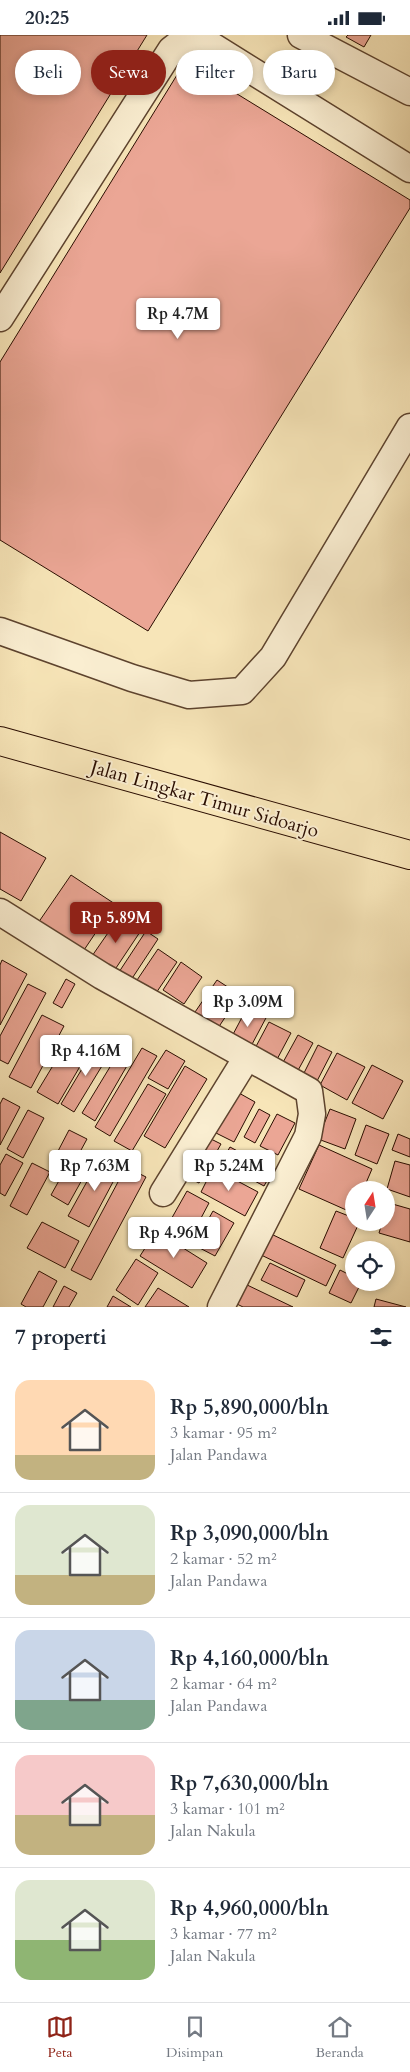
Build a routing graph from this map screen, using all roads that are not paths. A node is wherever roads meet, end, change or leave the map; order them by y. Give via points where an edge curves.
1 (301, 35) edge
2 (410, 92) edge
3 (410, 169) edge
4 (0, 318) edge
5 (410, 427) edge
6 (0, 631) edge
7 (0, 741) edge
8 (410, 855) edge
9 (2, 918) edge
10 (247, 1057) junction
11 (163, 1193) dead end
12 (221, 1307) edge

1 - 2 street
3 - 4 street via 201,39 185,39 170,50
5 - 6 street via 273,657 242,691 189,695
7 - 8 main road, Jalan Lingkar Timur Sidoarjo
9 - 10 street
10 - 11 street
10 - 12 street via 309,1091 312,1114 308,1136

